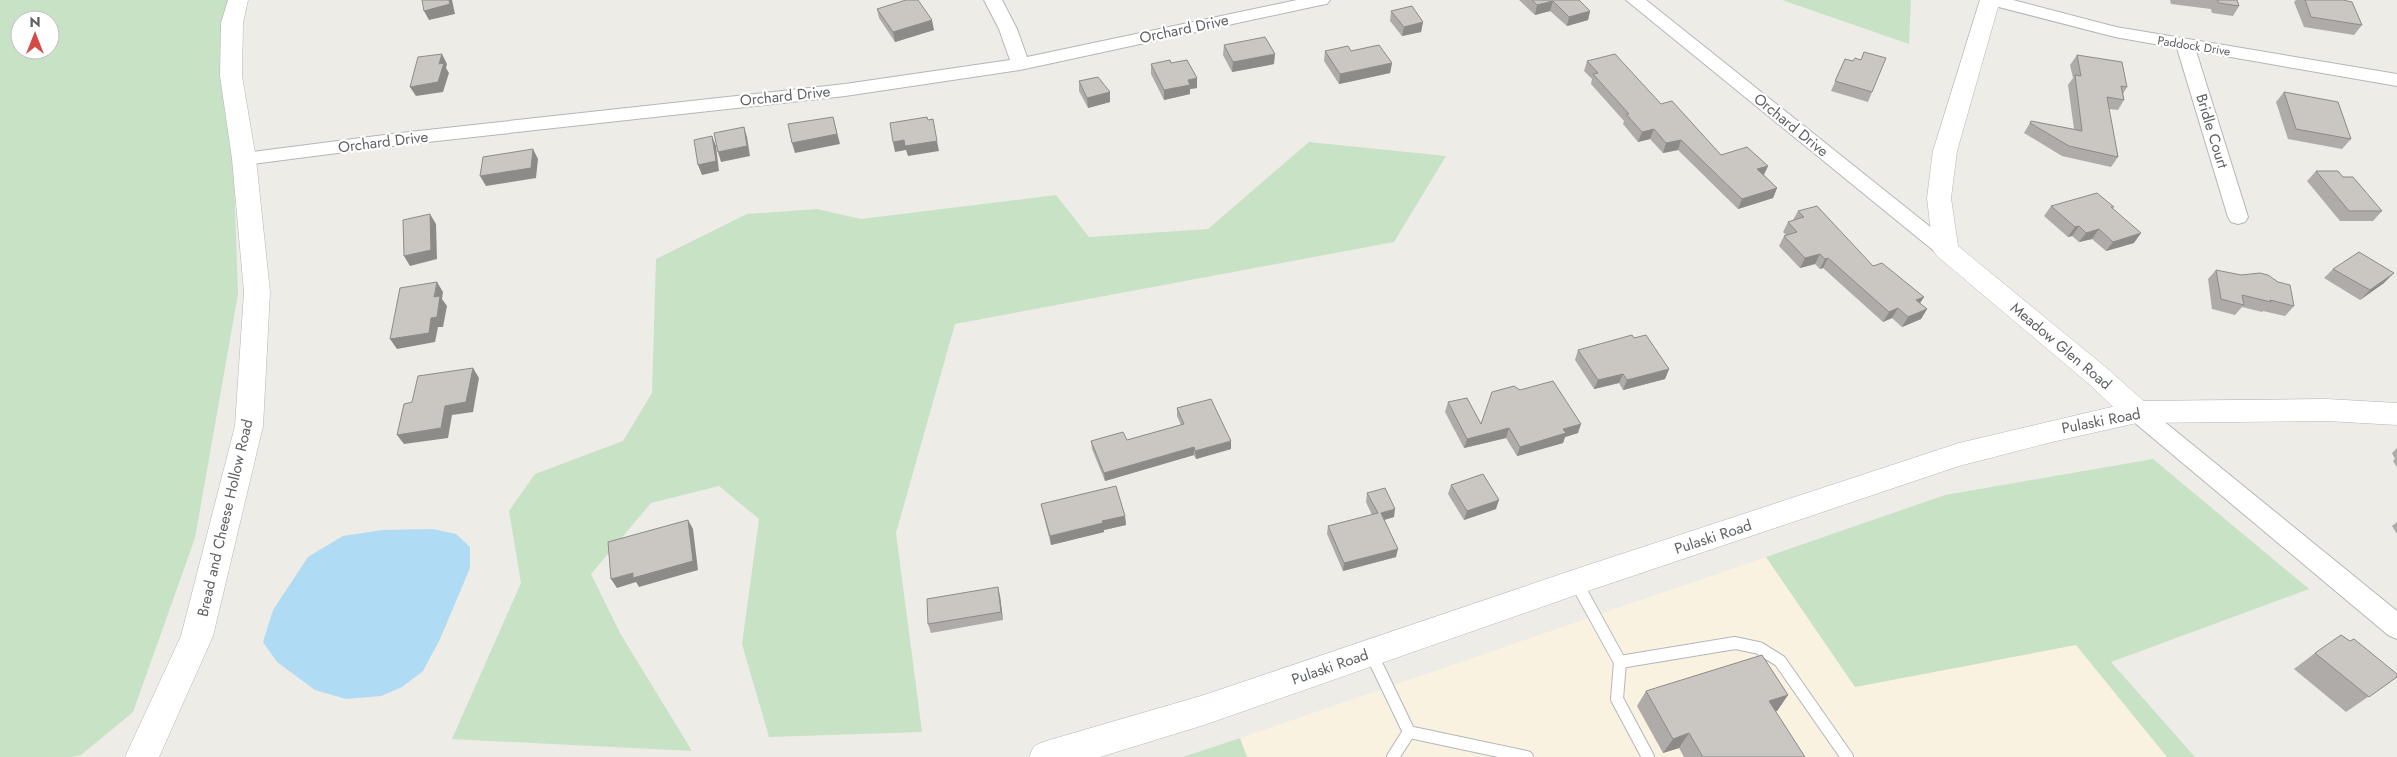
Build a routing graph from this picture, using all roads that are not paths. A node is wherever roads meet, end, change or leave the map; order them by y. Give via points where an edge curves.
1 (238, 0) edge
2 (993, 0) edge
3 (1321, 0) edge
4 (1635, 0) edge
5 (1992, 0) edge
6 (2185, 45) junction
7 (1020, 64) junction
8 (2397, 80) edge
9 (244, 159) junction
10 (2238, 217) dead end
11 (1946, 250) junction
12 (2137, 412) junction
13 (2397, 414) edge
14 (1576, 582) junction
15 (2397, 627) edge
16 (1372, 653) junction
17 (1620, 662) junction
18 (1409, 732) junction
19 (142, 757) edge
20 (1046, 757) edge
21 (1393, 757) edge
22 (1527, 757) edge
23 (1648, 757) edge
24 (1847, 757) edge

1 - 9 main road, Bread and Cheese Hollow Road via 232,22 231,76
2 - 7 street via 1008,29
3 - 7 street, Orchard Drive
4 - 11 street, Orchard Drive
5 - 6 street, Paddock Drive via 2115,32
5 - 11 main road via 1945,152 1938,198
6 - 8 street, Paddock Drive
6 - 10 street, Bridle Court
7 - 9 street, Orchard Drive via 845,90
9 - 19 main road, Bread and Cheese Hollow Road via 257,292 249,426 197,636
11 - 12 main road, Meadow Glen Road
12 - 13 main road, Pulaski Road via 2327,410
12 - 14 main road, Pulaski Road via 1959,455
12 - 15 street, Meadow Glen Road
14 - 16 main road, Pulaski Road
14 - 17 lane
16 - 18 lane
16 - 20 main road, Pulaski Road via 1204,710
17 - 23 lane via 1618,699
17 - 24 lane via 1735,643 1767,650 1796,681
18 - 21 lane
18 - 22 lane

